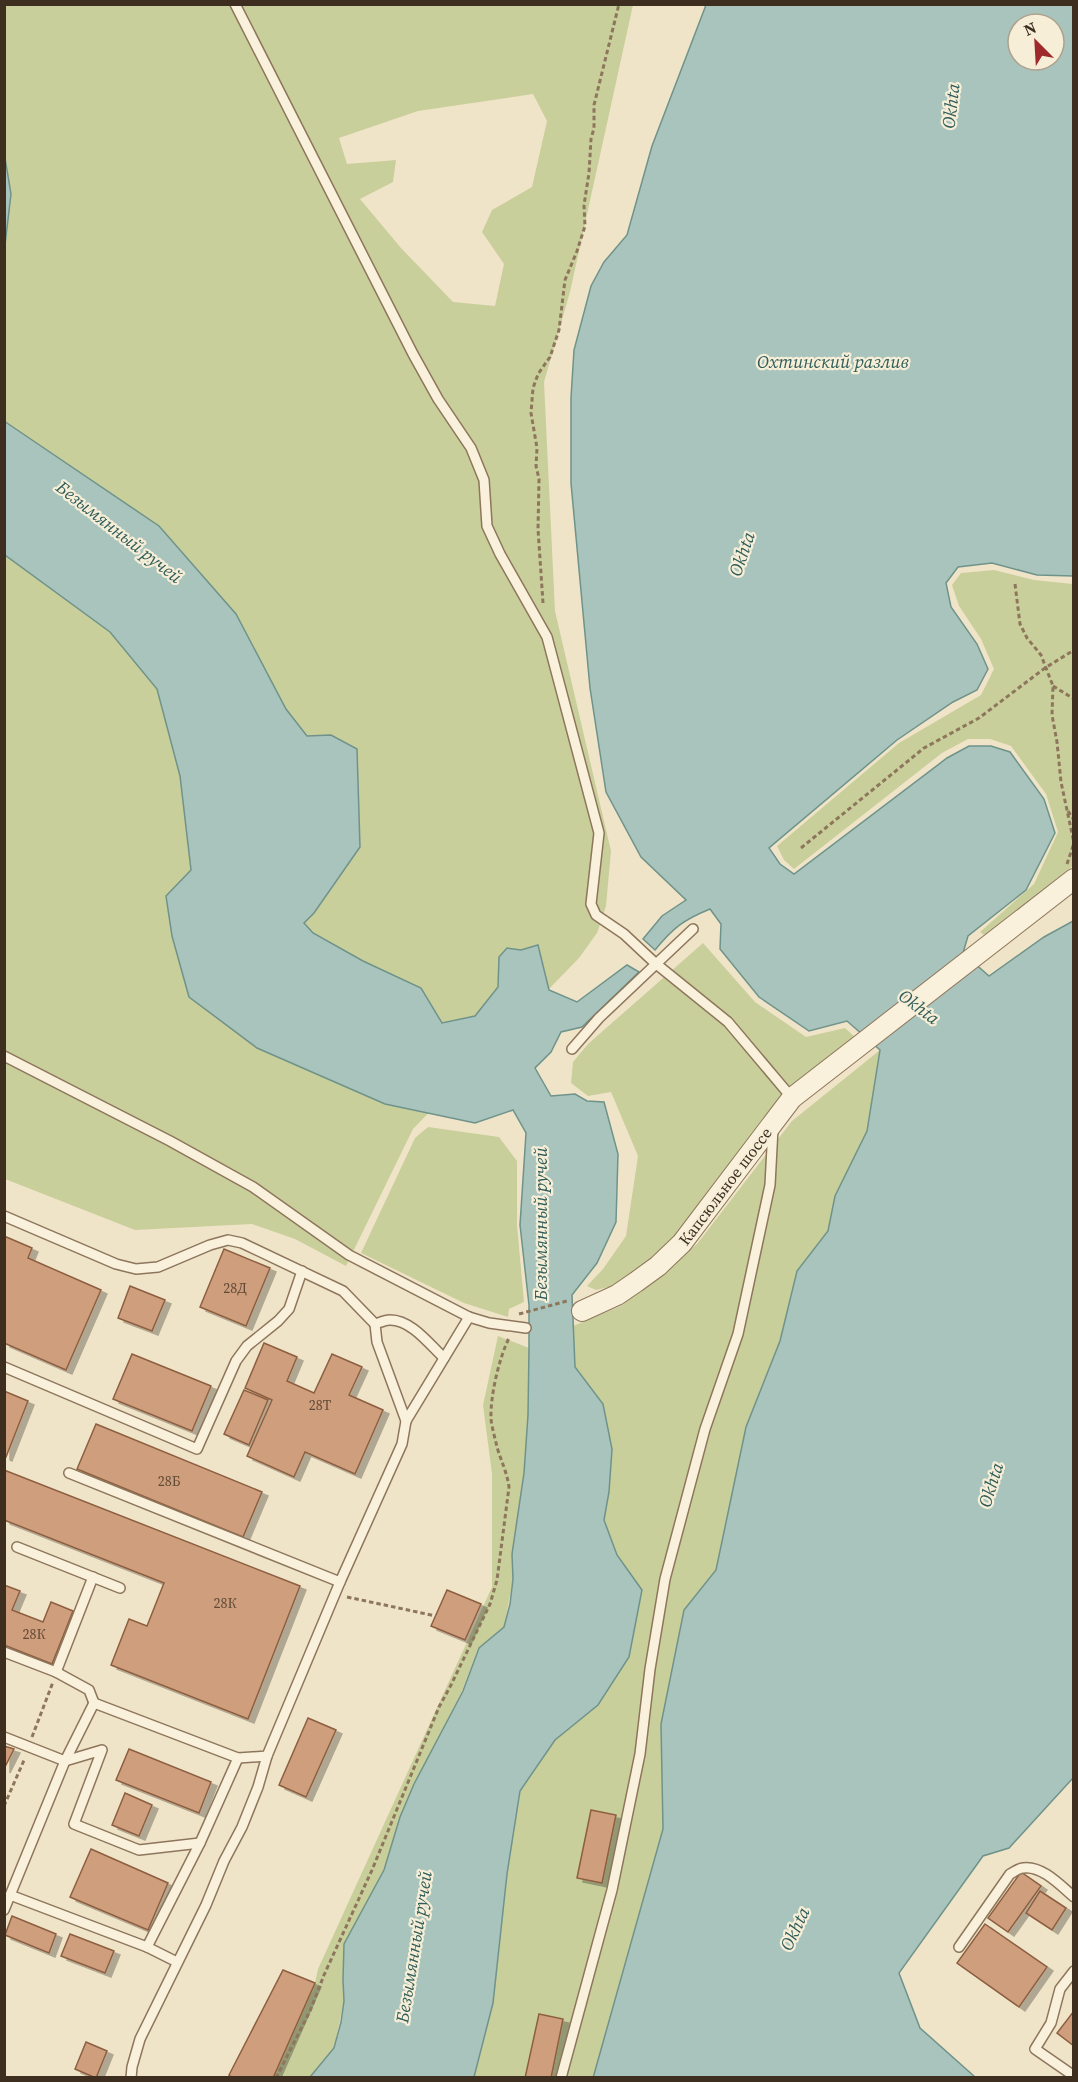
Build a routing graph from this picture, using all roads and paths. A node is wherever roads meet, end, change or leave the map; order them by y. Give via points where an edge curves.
1 (236, 4) edge
2 (619, 4) edge
3 (1015, 584) dead end
4 (547, 637) junction
5 (1074, 650) edge
6 (1045, 668) junction
7 (1053, 686) junction
8 (1074, 699) edge
9 (1067, 809) junction
10 (1074, 820) edge
11 (1074, 843) edge
12 (801, 848) dead end
13 (1074, 879) edge
14 (693, 929) dead end
15 (655, 963) junction
16 (572, 1049) dead end
17 (4, 1056) edge
18 (792, 1098) junction
19 (774, 1122) junction
20 (4, 1216) edge
21 (302, 1271) junction
22 (577, 1305) joint
23 (525, 1312) dead end
24 (469, 1317) junction
25 (375, 1324) junction
26 (515, 1327) junction
27 (525, 1328) dead end
28 (444, 1358) junction
29 (4, 1367) edge
30 (405, 1421) junction
31 (69, 1473) dead end
32 (17, 1546) dead end
33 (93, 1577) junction
34 (340, 1582) junction
35 (120, 1588) dead end
36 (336, 1594) junction
37 (436, 1616) dead end
38 (4, 1652) edge
39 (56, 1671) junction
40 (94, 1703) junction
41 (4, 1737) edge
42 (267, 1756) junction
43 (238, 1758) junction
44 (65, 1761) junction
45 (200, 1843) junction
46 (1074, 1897) edge
47 (6, 1903) edge
48 (147, 1947) junction
49 (959, 1947) dead end
50 (177, 1962) junction
51 (1074, 1971) edge
52 (1074, 2076) edge
53 (131, 2078) edge
54 (276, 2078) edge
55 (561, 2078) edge

1 - 4 lane via 413,354 471,448 484,480 486,526
2 - 4 path via 594,105 585,226 565,280 559,330 533,388 541,592
3 - 6 path via 1020,624
4 - 15 lane via 599,833 591,904 596,915
5 - 6 path
6 - 7 path
6 - 12 path via 979,717 924,748
7 - 8 path
7 - 9 path via 1052,715
9 - 10 path
9 - 11 path
13 - 18 street, Капсюльное шоссе
14 - 15 lane
15 - 16 lane
15 - 18 lane via 728,1022
17 - 24 lane via 253,1187 349,1255
18 - 19 street, Капсюльное шоссе
19 - 22 street, Капсюльное шоссе via 674,1251 658,1266 617,1295
19 - 55 lane via 770,1185 740,1322 705,1429 665,1579 640,1754 614,1879
20 - 21 lane via 136,1269 158,1267 228,1240
21 - 25 lane via 343,1291
21 - 29 lane via 289,1309 236,1360 197,1449
22 - 23 path
24 - 26 lane
24 - 28 lane
25 - 28 lane via 401,1322
25 - 30 lane via 377,1342
26 - 27 lane
26 - 54 path via 504,1349 492,1405 493,1430 509,1487 498,1580 439,1707 310,2011
28 - 30 lane
30 - 34 lane via 402,1444
31 - 34 lane
32 - 33 lane
33 - 35 lane
33 - 39 lane
34 - 36 lane
36 - 37 path
36 - 42 lane
38 - 39 lane
39 - 40 lane via 89,1690
40 - 43 lane
40 - 44 lane
41 - 44 lane
42 - 43 lane
42 - 50 lane via 242,1827
43 - 45 lane
44 - 45 lane via 102,1750 74,1824 139,1850
44 - 47 lane
45 - 48 lane
46 - 49 lane via 1036,1869 1023,1868 1010,1874
47 - 48 lane
48 - 50 lane
50 - 53 lane via 140,2039
51 - 52 lane via 1060,1989 1051,2023 1035,2049

